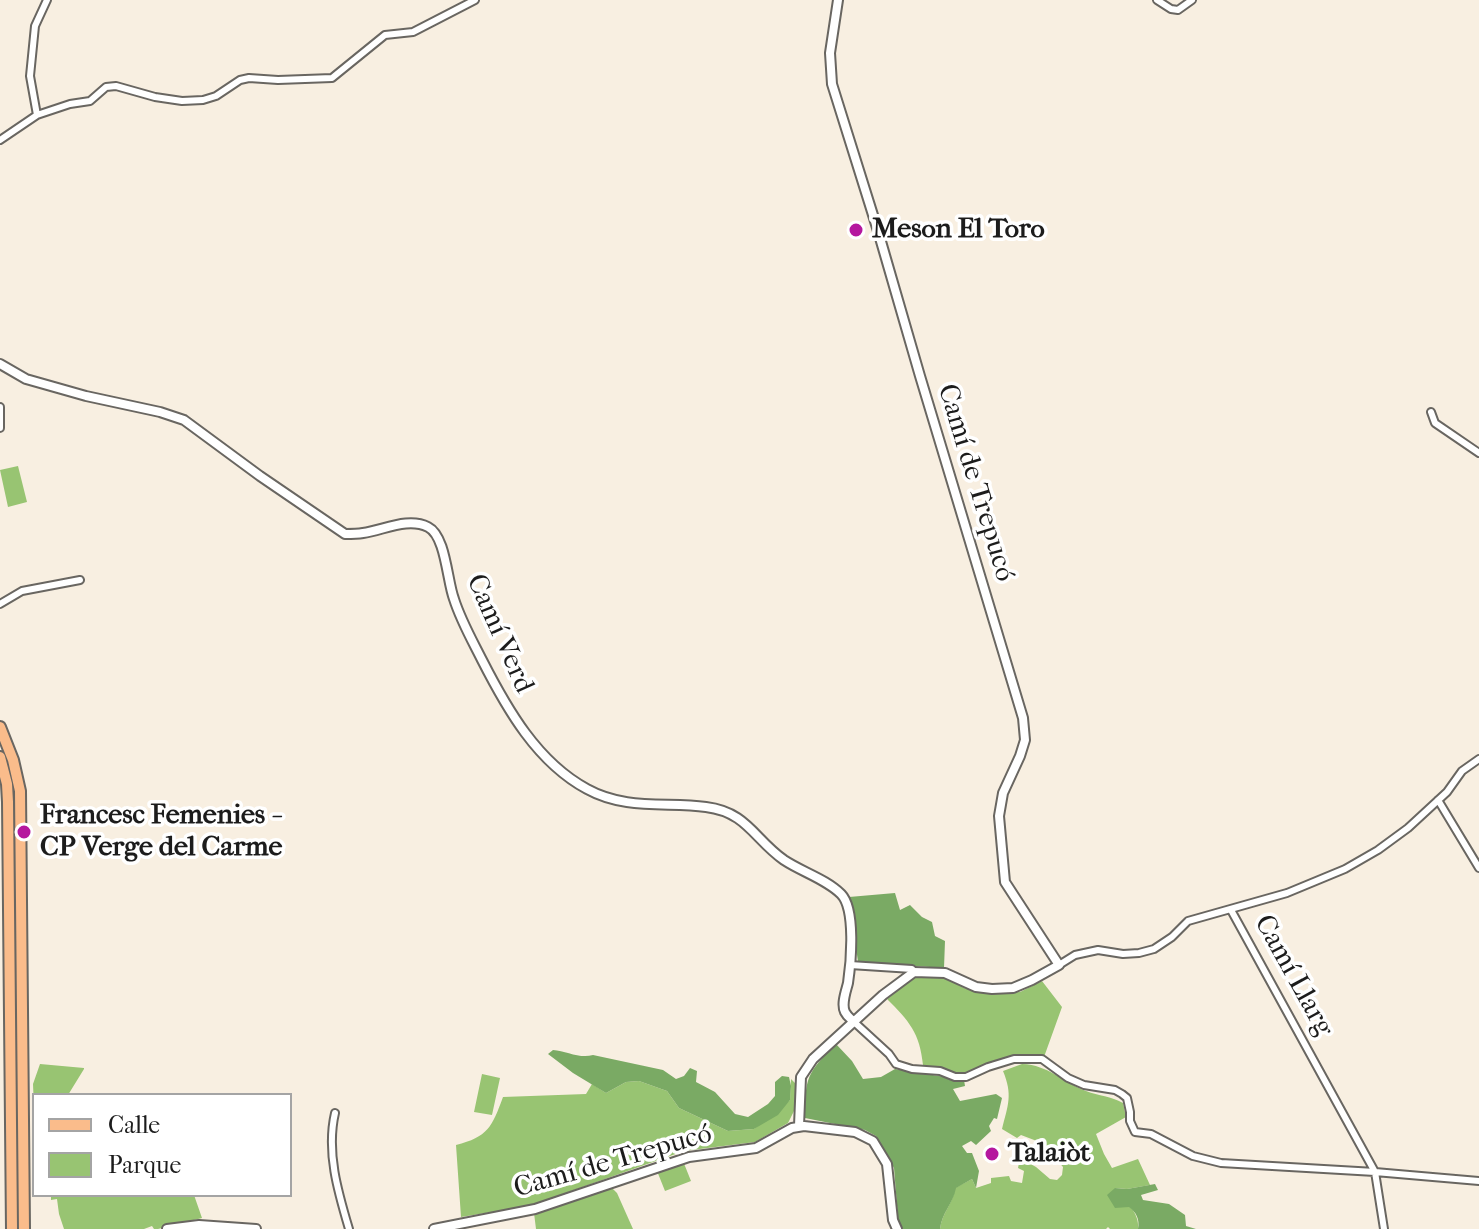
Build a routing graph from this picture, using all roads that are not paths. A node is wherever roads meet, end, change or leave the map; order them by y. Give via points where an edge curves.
1 (47, 0) edge
2 (475, 0) edge
3 (838, 0) edge
4 (1157, 0) edge
5 (1192, 0) edge
6 (37, 115) junction
7 (0, 140) edge
8 (0, 364) edge
9 (0, 407) edge
10 (1431, 412) dead end
11 (0, 428) edge
12 (1479, 453) edge
13 (80, 580) dead end
14 (0, 604) edge
15 (0, 727) edge
16 (0, 757) edge
17 (1479, 759) edge
18 (1438, 800) junction
19 (4, 822) edge
20 (1479, 868) edge
21 (4, 899) edge
22 (1231, 910) junction
23 (850, 965) junction
24 (1059, 965) junction
25 (914, 972) junction
26 (5, 978) edge
27 (853, 1021) junction
28 (5, 1055) edge
29 (335, 1113) dead end
30 (799, 1126) junction
31 (6, 1134) edge
32 (1375, 1172) junction
33 (1479, 1181) edge
34 (6, 1212) edge
35 (12, 1229) edge
36 (24, 1229) edge
37 (167, 1229) edge
38 (256, 1229) edge
39 (349, 1229) edge
40 (434, 1229) edge
41 (897, 1229) edge
42 (1384, 1229) edge

1 - 6 street via 35,26 30,76
2 - 6 street via 413,32 385,35 332,78 249,78 216,96 193,101 106,87 90,101
3 - 24 street, Camí de Trepucó via 830,53 832,84 1023,718 1025,740 999,816 1005,882
4 - 5 street via 1178,10
6 - 7 street
8 - 23 street, Camí Verd via 26,379 184,420 345,534 398,524 426,526 436,533 458,612 528,738 557,768 613,800 706,807 747,824 782,859 844,896
9 - 11 street
10 - 12 street via 1435,423
13 - 14 street via 22,591
15 - 36 main road via 20,791
16 - 19 main road via 7,784
17 - 18 street
18 - 20 street
18 - 22 street via 1388,843 1345,869
19 - 21 main road
21 - 26 main road
22 - 24 street, Camí Llarg via 1188,921 1154,949 1123,954 1098,950
22 - 32 street, Camí Llarg
23 - 25 street
23 - 27 street, Camí Verd via 843,1003
24 - 25 street, Camí Llarg via 1002,989 976,987 945,973
25 - 27 street
26 - 28 main road
27 - 30 street via 801,1077
27 - 32 street via 896,1064 912,1069 966,1077 1014,1059 1042,1059 1068,1078 1122,1094 1135,1132 1151,1134 1193,1156 1221,1163
28 - 31 main road
29 - 39 street via 332,1156
30 - 40 street, Camí de Trepucó via 756,1148 689,1157 535,1209
30 - 41 street via 855,1132 873,1141 887,1164
31 - 34 main road
32 - 33 street
32 - 42 street, Camí Llarg
34 - 35 main road
37 - 38 street

